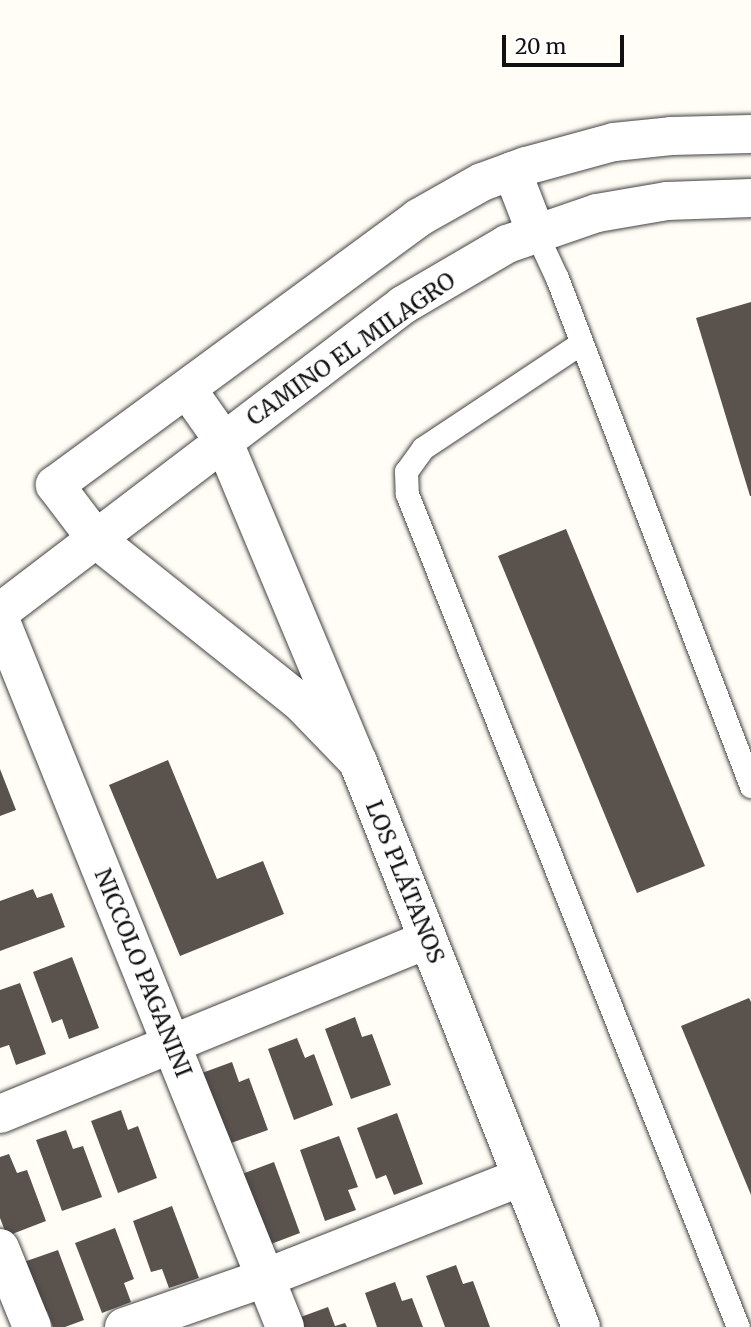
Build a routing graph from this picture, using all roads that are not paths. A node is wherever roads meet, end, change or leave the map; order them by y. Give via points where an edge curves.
1 (751, 134) edge
2 (512, 171) junction
3 (751, 198) edge
4 (536, 233) junction
5 (581, 343) junction
6 (187, 388) junction
7 (223, 440) junction
8 (96, 539) junction
9 (0, 612) edge
10 (0, 619) edge
11 (358, 762) junction
12 (751, 786) edge
13 (428, 939) junction
14 (172, 1045) junction
15 (0, 1114) edge
16 (522, 1177) junction
17 (0, 1248) edge
18 (265, 1278) junction
19 (32, 1327) edge
20 (124, 1327) edge
21 (285, 1327) edge
22 (581, 1327) edge
23 (738, 1327) edge

1 - 2 street via 614,142
2 - 4 street
2 - 6 street via 482,182 418,218
3 - 4 street, CAMINO EL MILAGRO via 667,201 597,214
4 - 5 lane
4 - 7 street, CAMINO EL MILAGRO via 507,244 403,305
5 - 12 lane
5 - 23 lane via 423,448 406,471 407,494
6 - 7 street, LOS PLÁTANOS
6 - 8 street via 55,485
7 - 8 street, CAMINO EL MILAGRO
7 - 11 street, LOS PLÁTANOS
8 - 9 street, CAMINO EL MILAGRO
8 - 11 street via 300,702
10 - 14 street, NICCOLO PAGANINI
11 - 13 street, LOS PLÁTANOS
13 - 14 street
13 - 16 street, LOS PLÁTANOS
14 - 15 street
14 - 18 street, NICCOLO PAGANINI
16 - 18 street
16 - 22 street, LOS PLÁTANOS
17 - 19 street
18 - 20 street
18 - 21 street, NICCOLO PAGANINI

